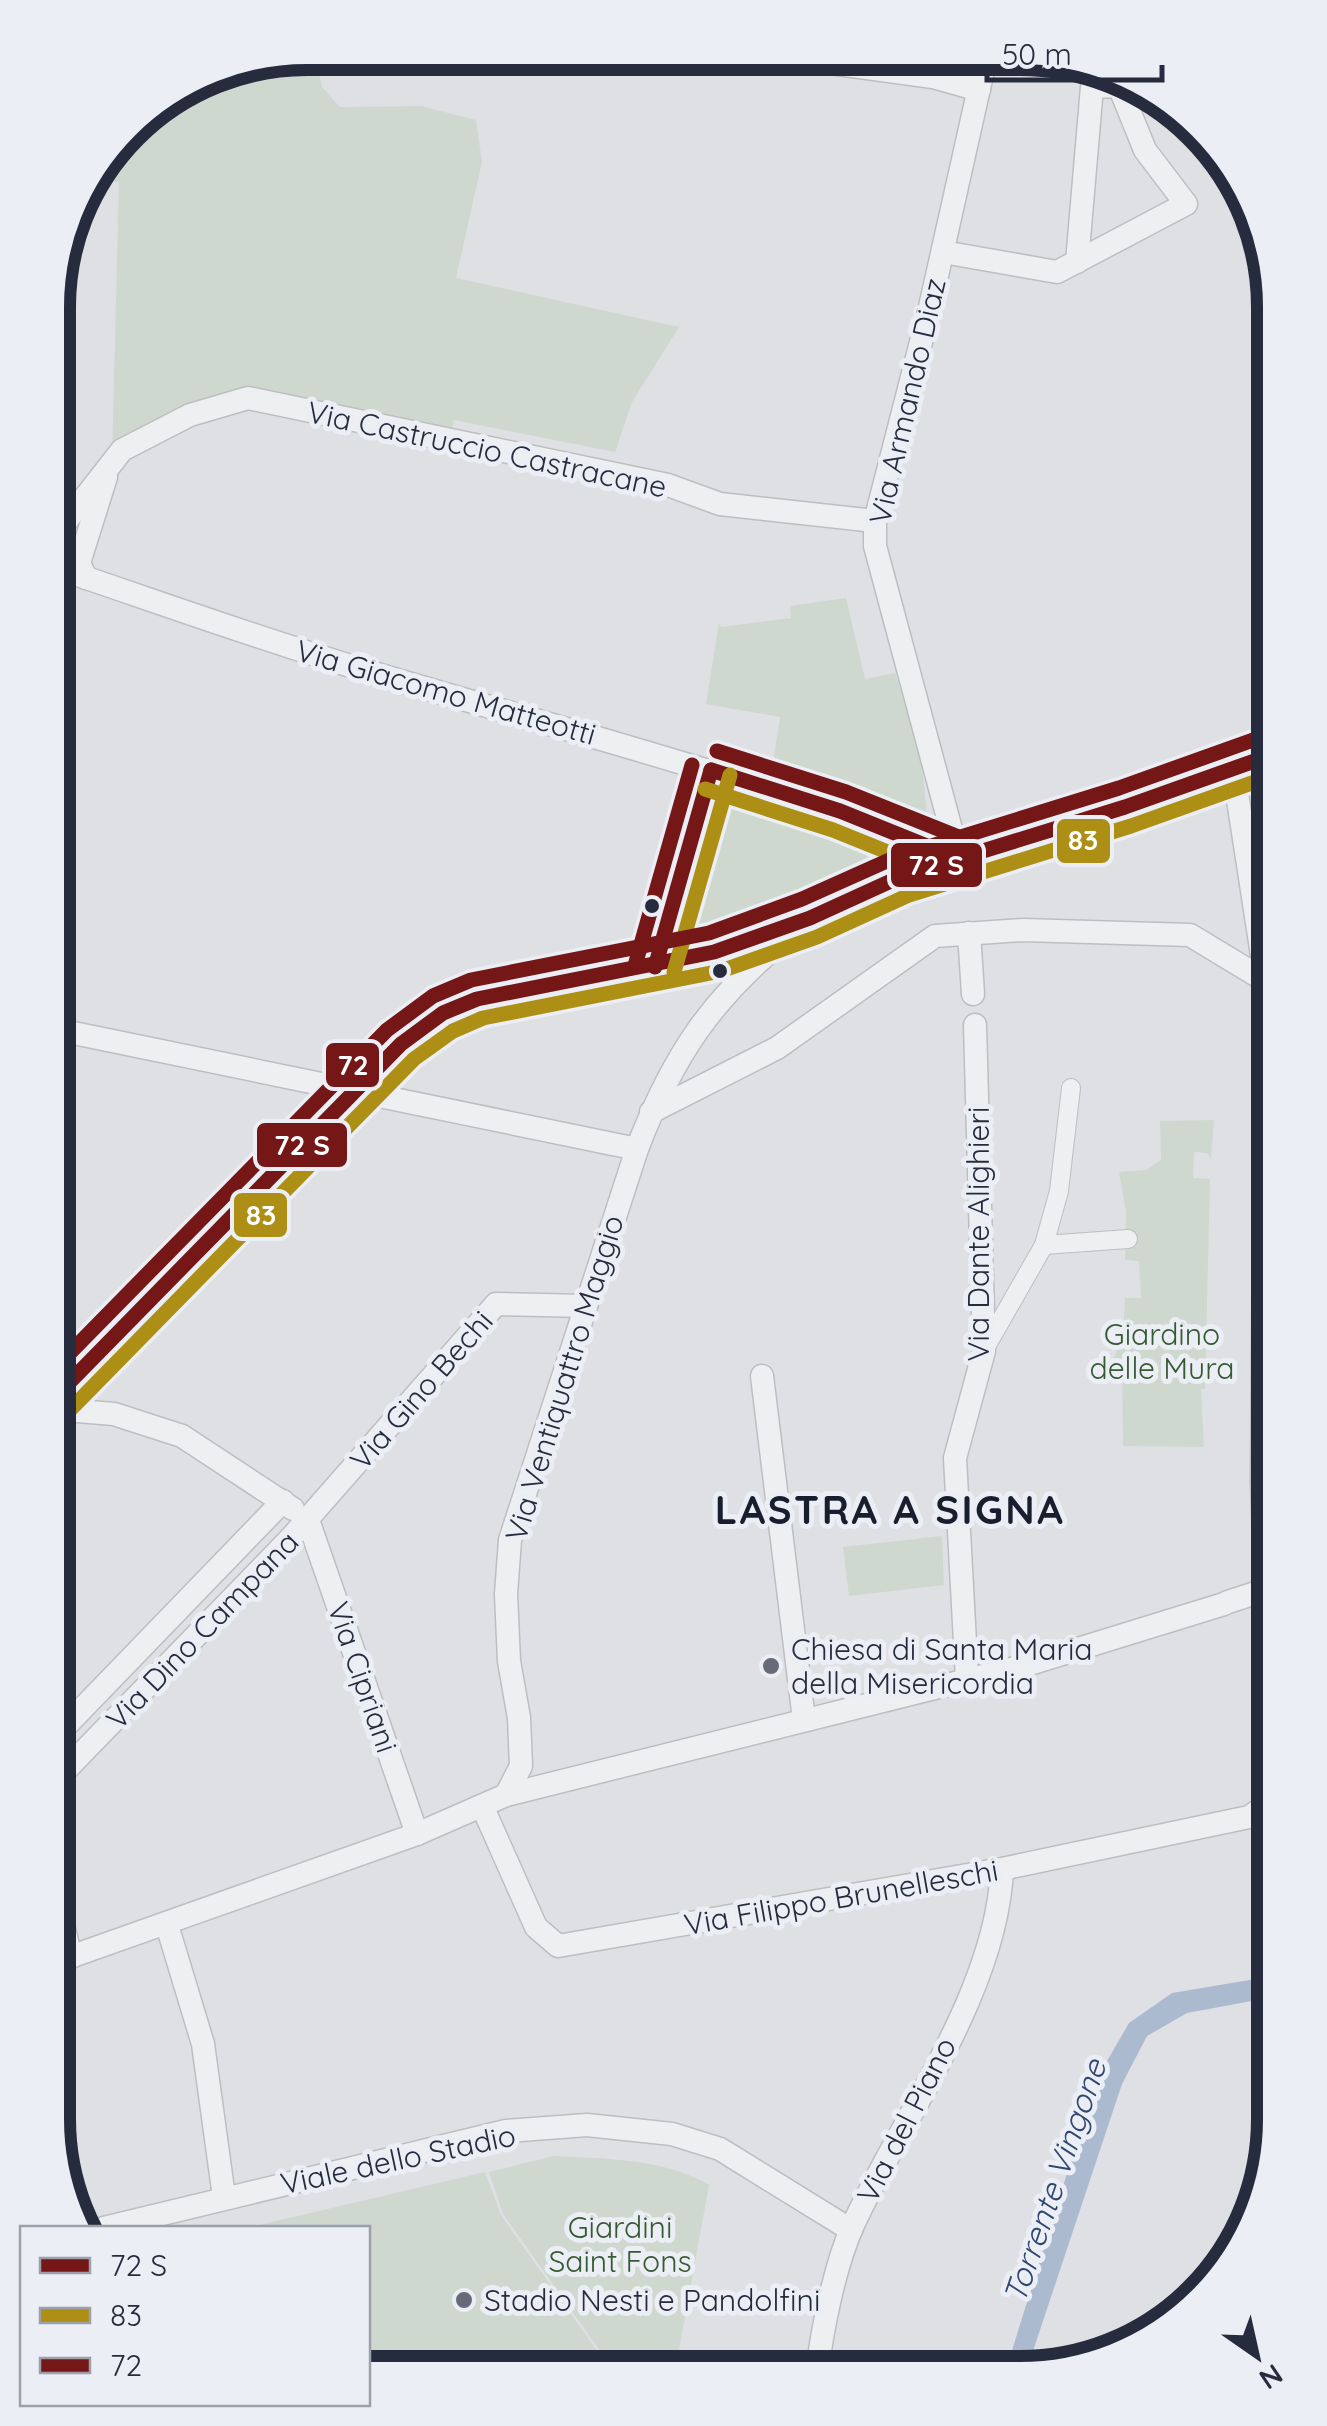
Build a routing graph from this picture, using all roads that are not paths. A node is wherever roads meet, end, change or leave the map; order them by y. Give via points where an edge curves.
1 (883, 70) edge
2 (983, 70) edge
3 (1105, 86) edge
4 (979, 90) junction
5 (1121, 92) edge
6 (942, 252) junction
7 (1078, 262) junction
8 (112, 460) junction
9 (70, 516) edge
10 (875, 521) junction
11 (70, 572) edge
12 (86, 578) junction
13 (1257, 760) edge
14 (710, 770) junction
15 (1236, 787) dead end
16 (840, 811) junction
17 (959, 859) junction
18 (902, 876) junction
19 (810, 918) junction
20 (1257, 921) edge
21 (969, 933) junction
22 (655, 967) junction
23 (1257, 975) edge
24 (973, 994) dead end
25 (975, 1024) dead end
26 (70, 1032) edge
27 (1071, 1088) dead end
28 (356, 1090) junction
29 (651, 1112) junction
30 (637, 1149) junction
31 (1128, 1239) dead end
32 (1044, 1245) junction
33 (586, 1306) junction
34 (984, 1350) junction
35 (70, 1376) edge
36 (762, 1376) dead end
37 (70, 1410) edge
38 (283, 1501) junction
39 (308, 1520) junction
40 (1256, 1593) edge
41 (967, 1680) junction
42 (804, 1720) junction
43 (70, 1721) edge
44 (70, 1765) edge
45 (506, 1795) junction
46 (483, 1808) junction
47 (1256, 1812) edge
48 (418, 1834) junction
49 (1002, 1869) junction
50 (167, 1925) junction
51 (70, 1957) edge
52 (224, 2198) junction
53 (112, 2226) edge
54 (850, 2230) junction
55 (820, 2356) edge

1 - 4 street
2 - 4 street, Via Armando Diaz
3 - 7 street via 1092,87
4 - 6 street, Via Armando Diaz
5 - 7 street via 1144,150 1186,204
6 - 7 street via 1057,272
6 - 10 street, Via Armando Diaz
8 - 9 street, Via Castruccio Castracane
8 - 10 street, Via Castruccio Castracane via 190,415 248,398 637,478 720,504
8 - 12 street via 79,563
10 - 17 street, Via Armando Diaz via 875,546
11 - 12 street, Via Giacomo Matteotti
12 - 14 street, Via Giacomo Matteotti via 342,663
13 - 17 main road
14 - 16 street, Via Giacomo Matteotti
14 - 22 street
15 - 20 street
16 - 17 street, Via Giacomo Matteotti
16 - 18 street, Via Giacomo Matteotti
17 - 18 main road
18 - 19 main road
19 - 22 main road
19 - 29 street, Via Ventiquattro Maggio via 704,1015
21 - 23 street via 1190,935
21 - 24 street
21 - 29 street via 935,936 776,1048
22 - 28 main road via 476,998 401,1044
25 - 34 street, Via Dante Alighieri
26 - 28 street
27 - 32 street via 1059,1191
28 - 30 street
28 - 35 main road
29 - 30 street, Via Ventiquattro Maggio
30 - 33 street, Via Ventiquattro Maggio
31 - 32 street
32 - 34 street
33 - 39 street, Via Gino Bechi via 496,1304
33 - 45 street, Via Ventiquattro Maggio via 510,1540 508,1661 520,1766
34 - 41 street, Via Dante Alighieri via 955,1458
36 - 42 street
37 - 38 street via 114,1414 168,1431
38 - 39 street
38 - 43 street, Via Dino Campana
39 - 44 street, Via Dino Campana
39 - 48 street, Via Cipriani
40 - 41 street
41 - 42 street
42 - 45 street
45 - 46 street
46 - 48 street
46 - 49 street, Via Filippo Brunelleschi via 536,1927 558,1946
47 - 49 street, Via Filippo Brunelleschi
48 - 50 street
49 - 54 street, Via del Piano via 982,1962
50 - 51 street
50 - 52 street via 203,2044
52 - 53 street, Viale dello Stadio
52 - 54 street, Viale dello Stadio via 506,2132 587,2125 672,2134 720,2150
54 - 55 street, Via del Piano

